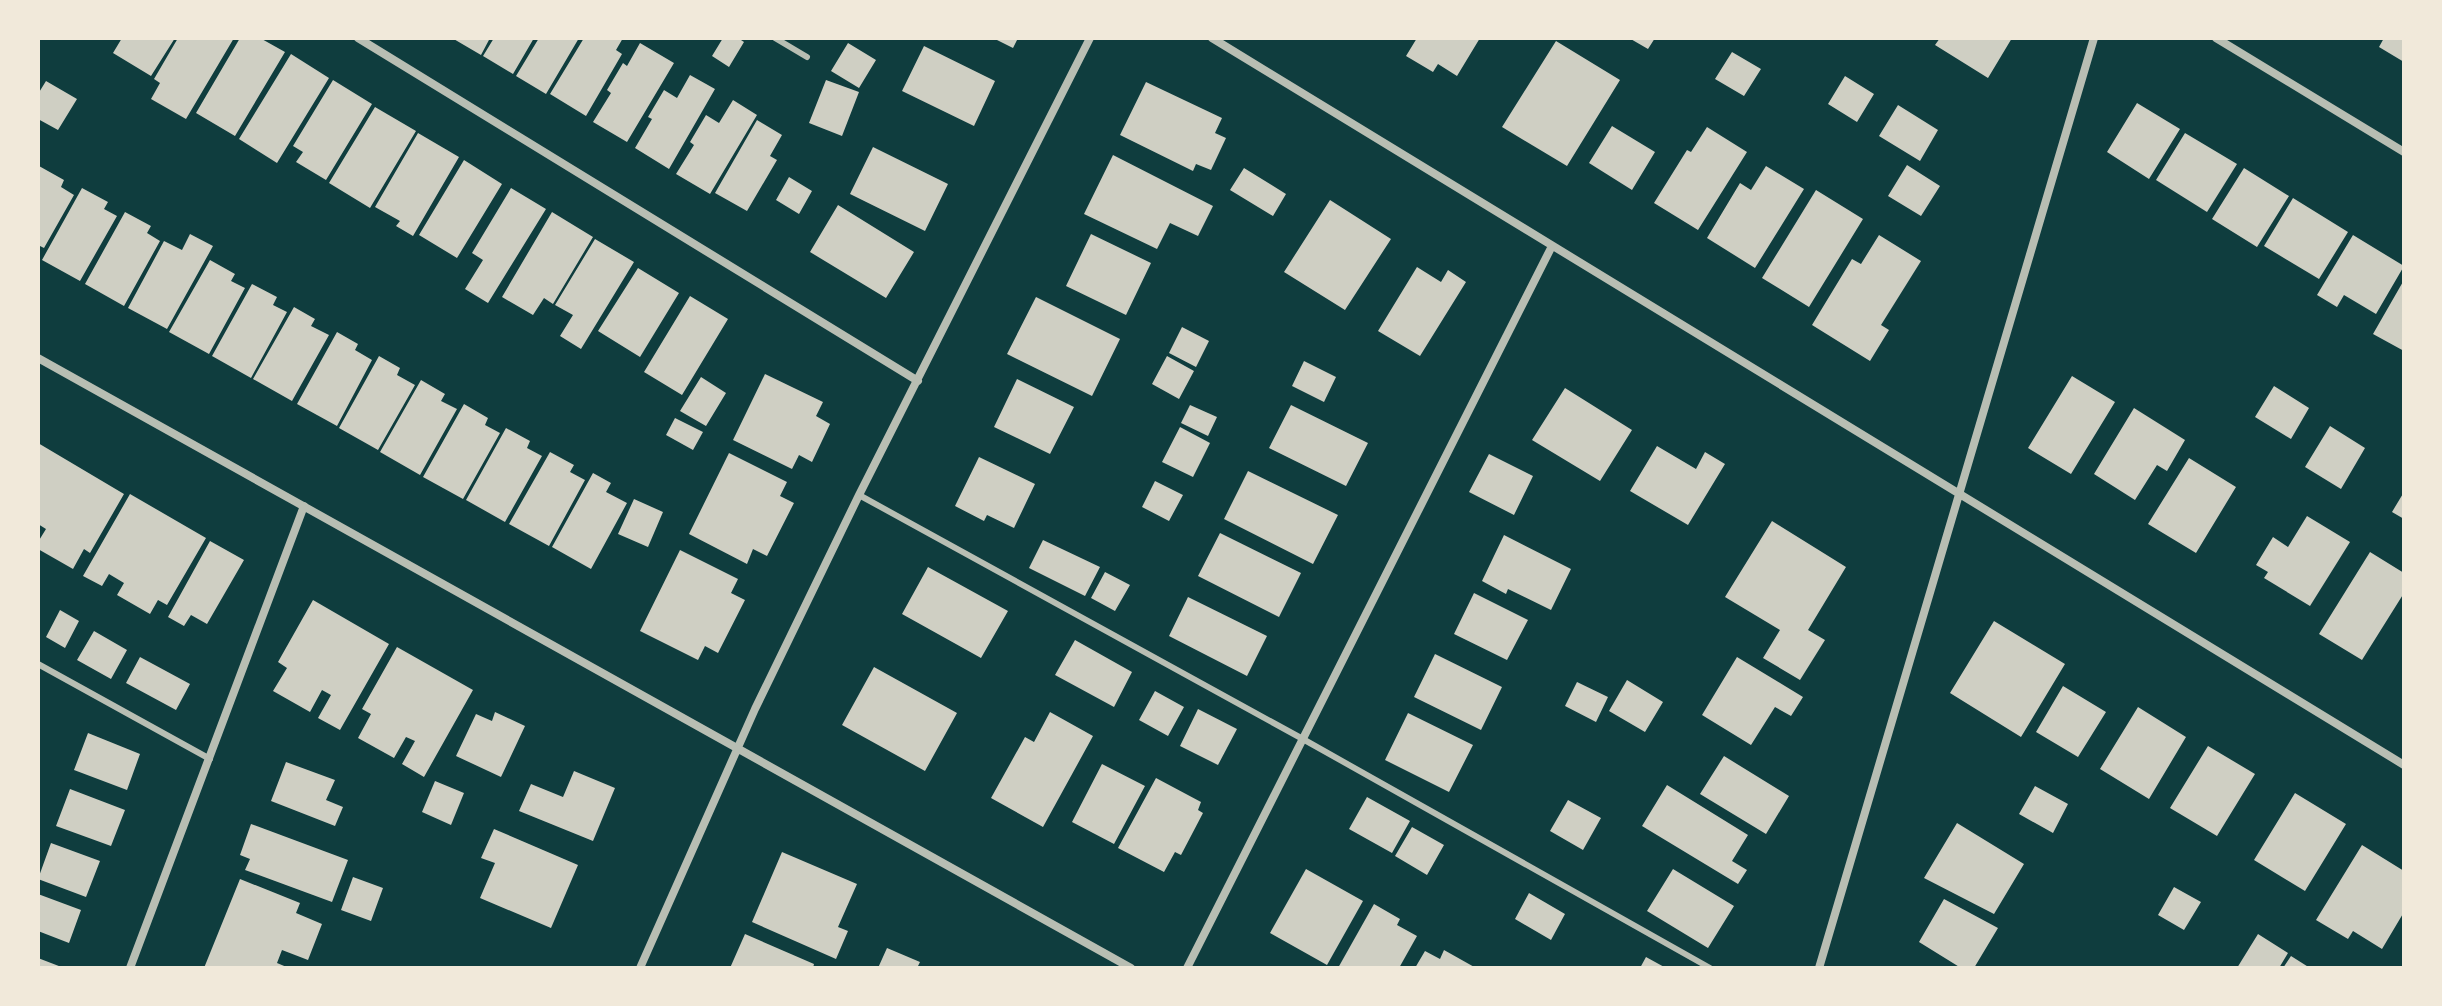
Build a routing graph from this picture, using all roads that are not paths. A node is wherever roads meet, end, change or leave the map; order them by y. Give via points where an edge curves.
1 (358, 38) edge
2 (775, 38) edge
3 (1090, 38) edge
4 (1212, 38) edge
5 (2094, 38) edge
6 (2216, 38) edge
7 (807, 57) dead end
8 (2404, 152) edge
9 (1552, 246) junction
10 (38, 358) edge
11 (918, 381) junction
12 (1958, 494) junction
13 (859, 495) junction
14 (304, 506) junction
15 (38, 664) edge
16 (1301, 738) junction
17 (737, 747) junction
18 (210, 759) junction
19 (2404, 765) edge
20 (130, 968) edge
21 (640, 968) edge
22 (1131, 968) edge
23 (1187, 968) edge
24 (1710, 968) edge
25 (1819, 968) edge

1 - 11 street
2 - 7 lane
3 - 11 street
4 - 9 street
5 - 12 street
6 - 8 street
9 - 12 street
9 - 16 street
10 - 14 street
11 - 13 street
12 - 19 street
12 - 25 street
13 - 16 lane
13 - 17 street
14 - 17 street
14 - 18 street
15 - 18 lane
16 - 23 street
16 - 24 lane
17 - 21 street
17 - 22 street
18 - 20 street

